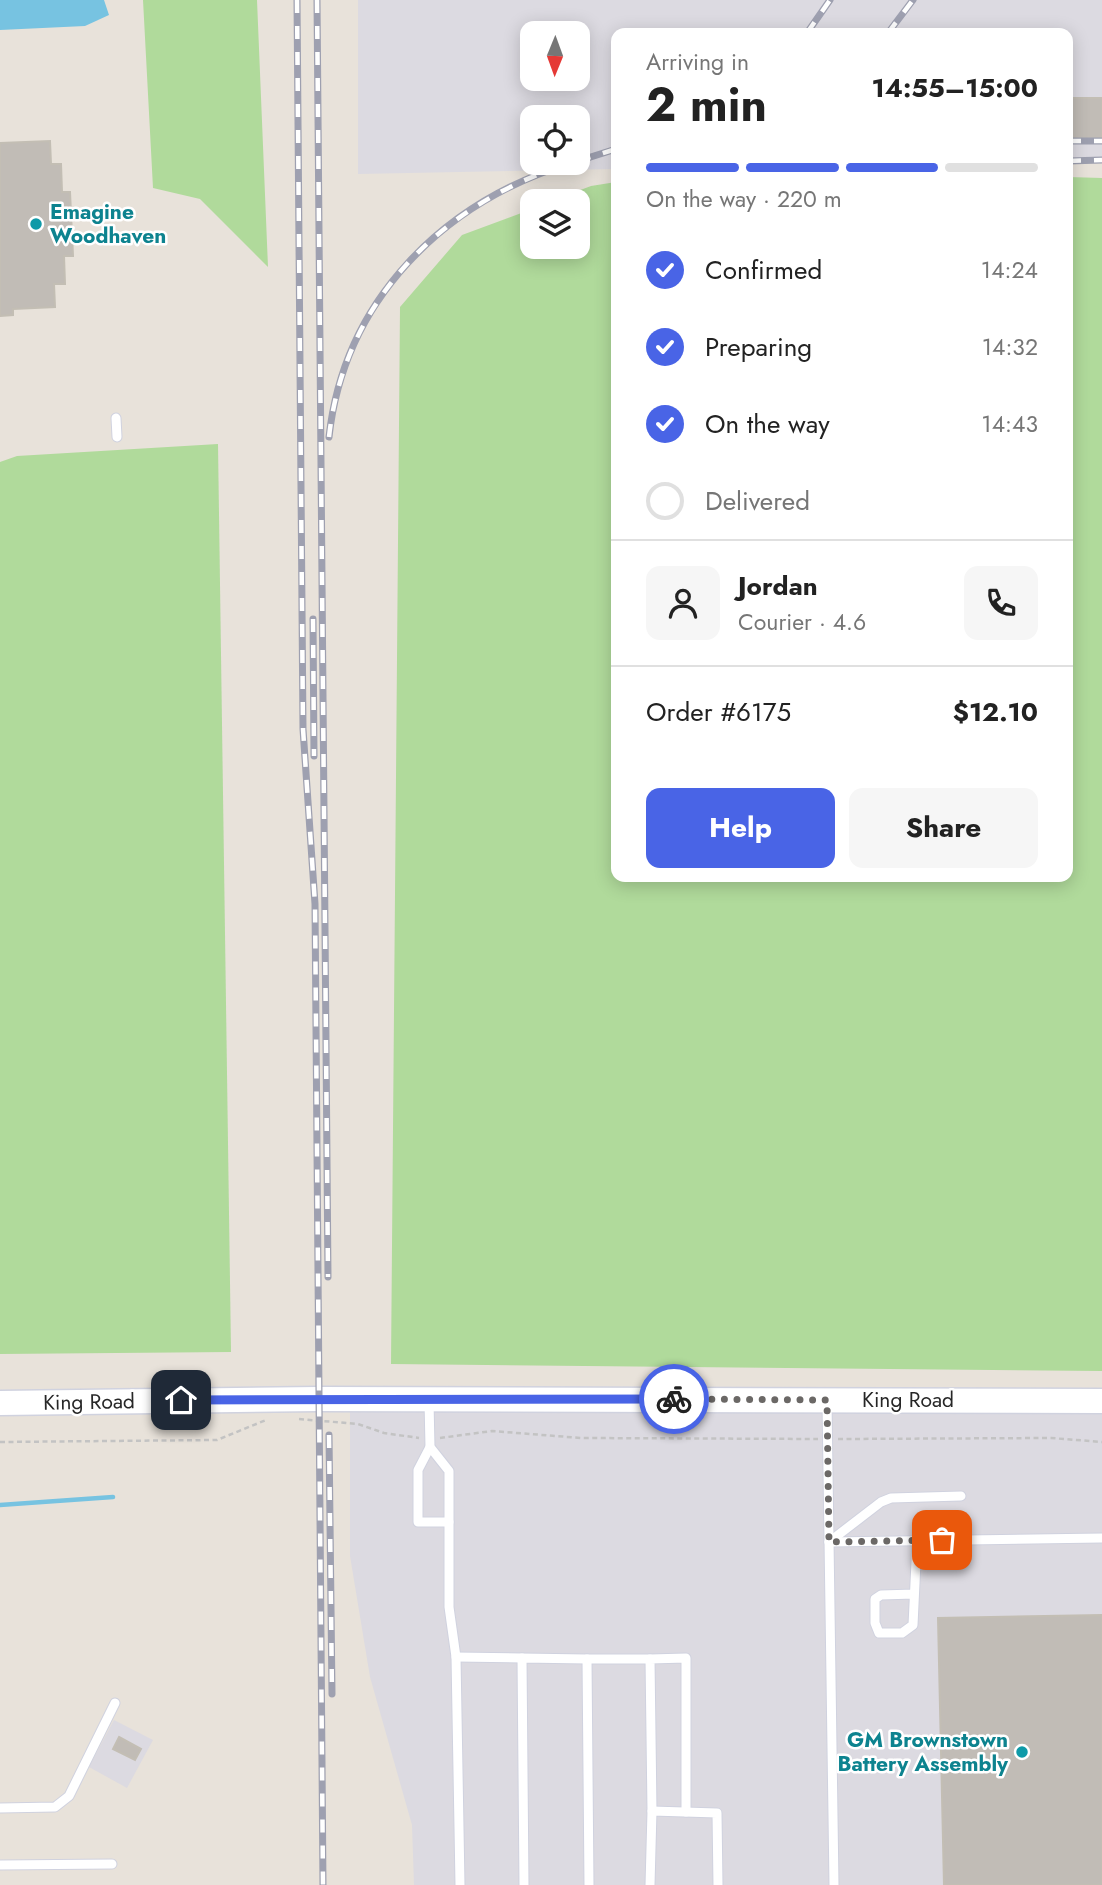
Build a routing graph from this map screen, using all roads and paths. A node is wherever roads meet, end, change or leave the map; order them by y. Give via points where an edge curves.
1 (116, 418) dead end
2 (117, 438) dead end
3 (429, 1399) junction
4 (827, 1400) junction
5 (1102, 1401) edge
6 (0, 1403) edge
7 (292, 1416) dead end
8 (270, 1419) dead end
9 (827, 1439) junction
10 (0, 1442) edge
11 (1102, 1442) edge
12 (430, 1443) junction
13 (961, 1496) dead end
14 (449, 1522) junction
15 (1102, 1538) edge
16 (916, 1541) junction
17 (829, 1542) junction
18 (914, 1594) junction
19 (456, 1657) junction
20 (522, 1658) junction
21 (587, 1659) junction
22 (650, 1659) junction
23 (114, 1703) dead end
24 (0, 1808) edge
25 (652, 1811) junction
26 (686, 1812) junction
27 (112, 1864) dead end
28 (0, 1865) edge
29 (460, 1885) edge
30 (524, 1885) edge
31 (589, 1885) edge
32 (650, 1885) edge
33 (718, 1885) edge
34 (834, 1885) edge

1 - 2 lane
3 - 4 main road, King Road
3 - 6 main road, King Road
3 - 12 lane
4 - 5 main road, King Road
4 - 9 lane
7 - 12 path via 303,1421 358,1424
8 - 10 path via 218,1440
9 - 11 path
9 - 12 path via 580,1438 492,1431
9 - 17 lane
12 - 14 lane via 449,1471
12 - 14 lane via 418,1470 418,1522
13 - 17 lane via 891,1498
14 - 19 lane via 449,1607
15 - 16 lane
16 - 17 lane
16 - 18 lane
17 - 34 lane
18 - 18 lane via 913,1625 902,1633 879,1633 874,1623 875,1599
19 - 20 lane
19 - 29 lane
20 - 21 lane
20 - 30 lane
21 - 22 lane
21 - 31 lane
22 - 25 lane
22 - 26 lane via 686,1658
23 - 24 lane via 69,1796 55,1807
25 - 26 lane
25 - 32 lane
26 - 33 lane via 717,1813
27 - 28 lane

